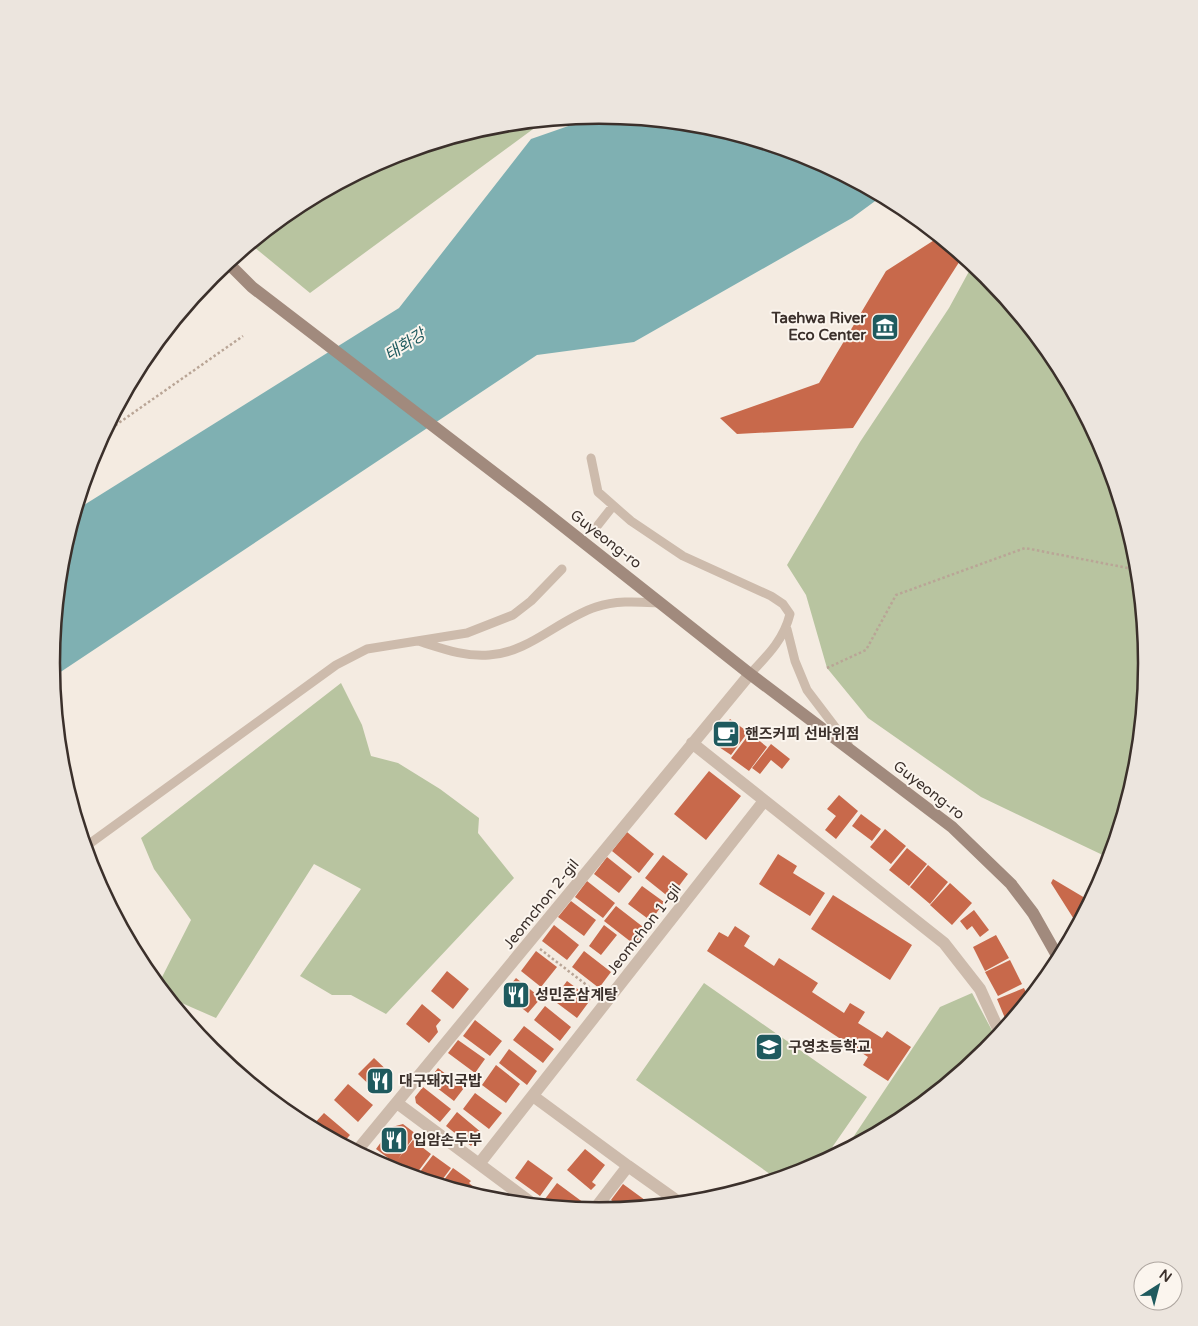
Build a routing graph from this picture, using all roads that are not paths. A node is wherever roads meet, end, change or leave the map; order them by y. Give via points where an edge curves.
1 (233, 268) edge
2 (591, 458) dead end
3 (613, 506) junction
4 (598, 525) dead end
5 (562, 570) dead end
6 (661, 603) junction
7 (787, 629) junction
8 (415, 640) junction
9 (750, 674) junction
10 (692, 743) junction
11 (854, 752) junction
12 (764, 801) junction
13 (91, 842) edge
14 (1054, 951) edge
15 (997, 1026) edge
16 (533, 1096) junction
17 (397, 1103) junction
18 (361, 1146) edge
19 (479, 1164) junction
20 (628, 1166) junction
21 (522, 1196) edge
22 (671, 1197) edge
23 (600, 1202) edge

1 - 6 main road, Guyeong-ro via 252,287
2 - 3 lane, Guyeong-ro via 598,492
3 - 4 lane
3 - 7 lane, Guyeong-ro via 683,556 783,604 790,614
5 - 8 lane via 531,602 513,615 467,633
6 - 8 lane via 625,602 597,606 511,651 489,655 459,654
6 - 9 main road, Guyeong-ro
7 - 9 lane
7 - 11 lane, Guyeong-ro via 807,690
8 - 13 lane via 367,649 336,665
9 - 10 street, Jeomchon 2-gil
9 - 11 main road, Guyeong-ro
10 - 12 street
10 - 17 street, Jeomchon 2-gil
11 - 14 main road, Guyeong-ro via 952,827 1011,884 1033,913
12 - 15 street via 944,943 980,989
12 - 16 street, Jeomchon 1-gil
16 - 19 street, Jeomchon 1-gil
16 - 20 street
17 - 18 street, Jeomchon 2-gil
17 - 19 street
19 - 21 street
20 - 22 street
20 - 23 street

